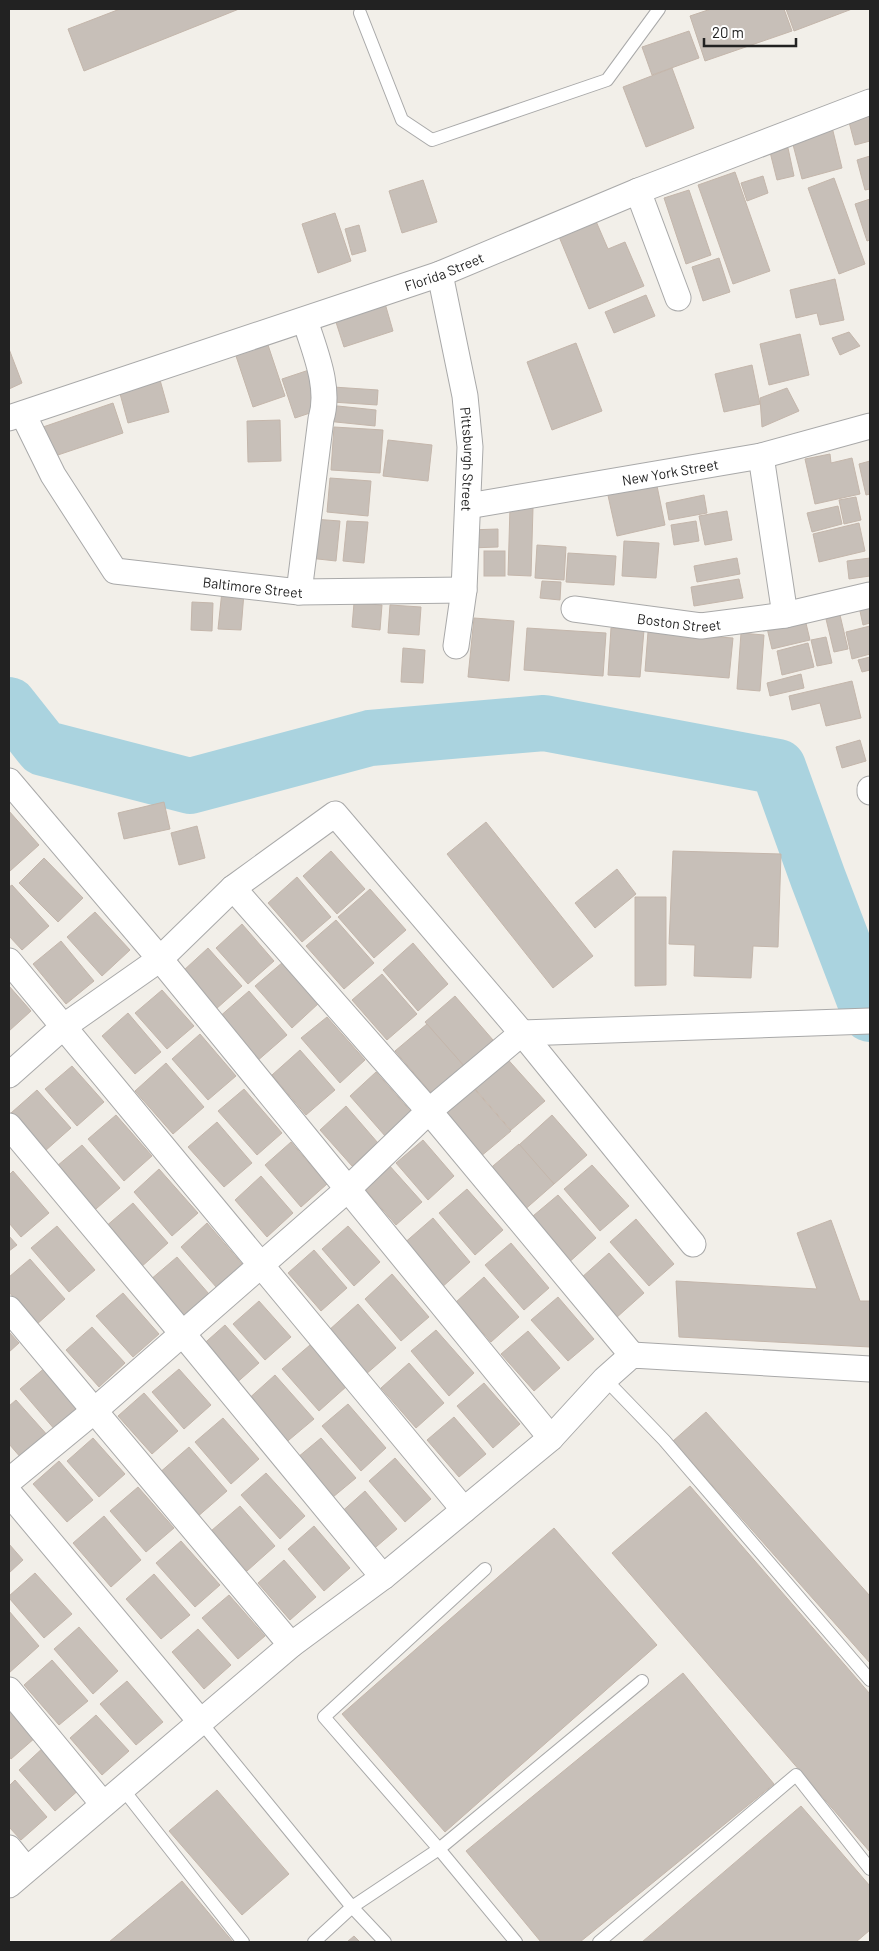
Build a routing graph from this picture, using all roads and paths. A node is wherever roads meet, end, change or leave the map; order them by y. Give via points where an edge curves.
1 (659, 9) edge
2 (360, 13) dead end
3 (870, 102) edge
4 (638, 191) junction
5 (440, 274) junction
6 (678, 298) dead end
7 (305, 320) junction
8 (16, 416) edge
9 (870, 426) edge
10 (761, 456) junction
11 (468, 506) junction
12 (464, 590) junction
13 (299, 592) junction
14 (870, 595) edge
15 (574, 609) dead end
16 (785, 615) junction
17 (456, 646) dead end
18 (9, 781) edge
19 (233, 888) junction
20 (160, 959) junction
21 (9, 961) edge
22 (867, 1021) edge
23 (63, 1027) junction
24 (522, 1033) junction
25 (9, 1075) edge
26 (429, 1112) junction
27 (9, 1126) edge
28 (348, 1188) junction
29 (693, 1244) dead end
30 (262, 1265) junction
31 (9, 1309) edge
32 (182, 1333) junction
33 (632, 1355) junction
34 (870, 1369) edge
35 (605, 1379) junction
36 (94, 1411) junction
37 (551, 1438) junction
38 (9, 1481) edge
39 (9, 1493) edge
40 (464, 1510) junction
41 (485, 1569) dead end
42 (383, 1577) junction
43 (291, 1645) junction
44 (642, 1680) dead end
45 (870, 1680) edge
46 (9, 1690) edge
47 (200, 1721) junction
48 (122, 1788) junction
49 (103, 1804) junction
50 (9, 1848) edge
51 (439, 1849) junction
52 (870, 1869) edge
53 (17, 1877) edge
54 (352, 1907) junction
55 (243, 1942) edge
56 (314, 1942) edge
57 (385, 1942) edge
58 (516, 1942) edge
59 (599, 1942) edge

1 - 2 lane via 607,80 432,140 402,120
3 - 4 street, Florida Street
4 - 5 street, Florida Street
4 - 6 street
5 - 7 street, Florida Street
5 - 11 street, Pittsburgh Street via 465,396 470,447
7 - 8 street, Florida Street
7 - 13 street, Baltimore Street via 324,386 324,408
8 - 13 street, Baltimore Street via 115,571
9 - 10 street, New York Street
10 - 11 street, New York Street
10 - 16 street
11 - 12 street, Pittsburgh Street
12 - 13 street
12 - 17 street, Pittsburgh Street
14 - 16 street, Boston Street
15 - 16 street, Boston Street via 701,626
18 - 20 street
19 - 20 street
19 - 24 street via 335,814
19 - 26 street
20 - 23 street
20 - 28 street
21 - 23 street
22 - 24 street
23 - 25 street
23 - 30 street
24 - 26 street
24 - 29 street
26 - 28 street
26 - 33 street
27 - 32 street
28 - 30 street
28 - 37 street
30 - 32 street
30 - 40 street
31 - 36 street
32 - 36 street
32 - 42 street
33 - 34 street
33 - 35 street
35 - 37 street
35 - 45 lane via 664,1440
36 - 38 street
36 - 43 street
37 - 40 street
39 - 47 street
40 - 42 street
41 - 51 lane via 324,1718
42 - 43 street
43 - 47 street
44 - 51 lane
46 - 49 street
47 - 48 street
47 - 54 lane
48 - 49 street
48 - 55 lane
49 - 53 street
50 - 53 street
51 - 54 lane
51 - 58 lane
52 - 59 lane via 796,1775
54 - 56 lane
54 - 57 lane

